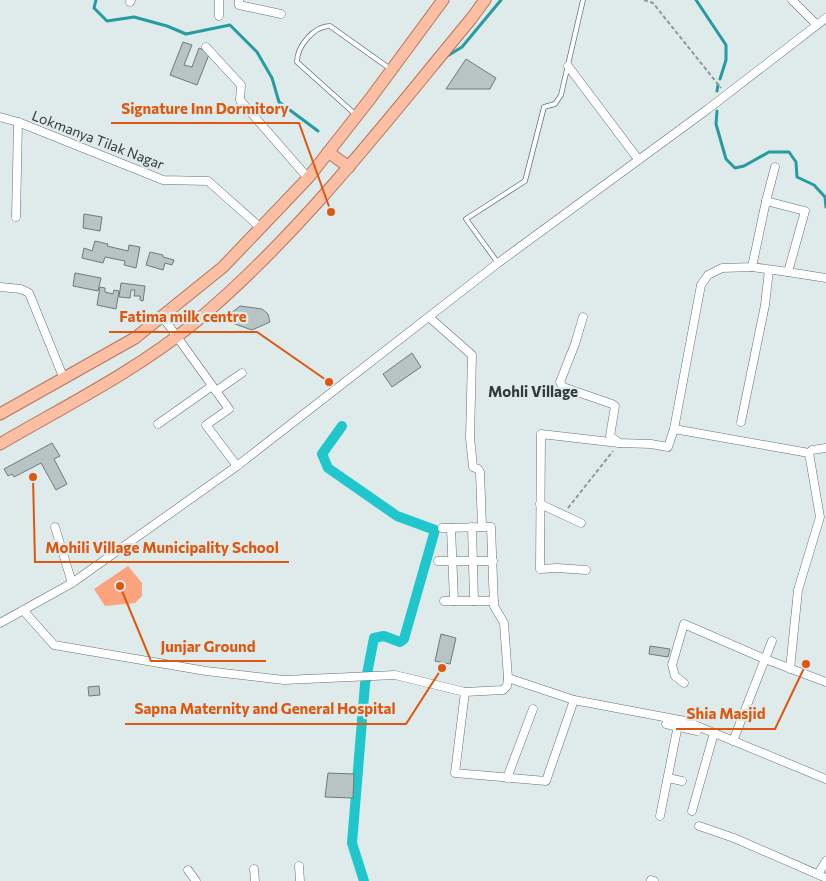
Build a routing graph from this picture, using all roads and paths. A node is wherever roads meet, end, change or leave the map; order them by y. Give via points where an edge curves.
1 (219, 0) edge
2 (239, 0) edge
3 (442, 0) edge
4 (485, 0) edge
5 (582, 0) edge
6 (644, 0) edge
7 (792, 0) edge
8 (281, 14) dead end
9 (218, 16) dead end
10 (826, 18) edge
11 (817, 25) junction
12 (206, 46) dead end
13 (568, 66) junction
14 (392, 70) junction
15 (726, 94) junction
16 (357, 116) junction
17 (0, 117) edge
18 (18, 122) junction
19 (328, 152) junction
20 (638, 159) junction
21 (349, 167) junction
22 (775, 167) dead end
23 (308, 178) junction
24 (766, 201) junction
25 (16, 217) dead end
26 (261, 228) junction
27 (498, 263) junction
28 (752, 267) junction
29 (769, 270) junction
30 (788, 272) junction
31 (826, 278) edge
32 (0, 287) edge
33 (162, 316) junction
34 (583, 317) dead end
35 (430, 318) junction
36 (177, 336) junction
37 (242, 372) dead end
38 (64, 379) junction
39 (214, 388) junction
40 (0, 414) edge
41 (741, 422) dead end
42 (158, 424) dead end
43 (674, 429) junction
44 (619, 443) junction
45 (0, 444) edge
46 (826, 448) edge
47 (809, 453) junction
48 (237, 466) junction
49 (540, 504) junction
50 (563, 515) junction
51 (581, 523) dead end
52 (482, 526) junction
53 (55, 527) dead end
54 (472, 527) junction
55 (442, 528) dead end
56 (452, 528) junction
57 (453, 560) junction
58 (493, 560) junction
59 (438, 561) dead end
60 (473, 561) junction
61 (586, 570) dead end
62 (72, 583) junction
63 (444, 601) dead end
64 (454, 601) junction
65 (474, 601) junction
66 (494, 601) junction
67 (23, 610) junction
68 (0, 623) edge
69 (772, 641) dead end
70 (766, 659) junction
71 (790, 669) junction
72 (508, 678) junction
73 (826, 682) edge
74 (684, 683) dead end
75 (465, 692) junction
76 (574, 700) junction
77 (533, 709) dead end
78 (679, 723) junction
79 (666, 724) dead end
80 (698, 731) dead end
81 (714, 733) junction
82 (733, 741) junction
83 (507, 778) junction
84 (668, 778) junction
85 (826, 779) edge
86 (682, 781) dead end
87 (692, 811) dead end
88 (660, 816) dead end
89 (699, 826) dead end
90 (826, 861) edge
91 (299, 866) dead end
92 (254, 869) dead end
93 (188, 870) dead end
94 (822, 876) edge
95 (196, 881) edge
96 (255, 881) edge
97 (300, 881) edge

1 - 9 street
2 - 8 street via 238,5
3 - 14 main road
4 - 21 main road
5 - 13 lane
6 - 15 path via 653,3
7 - 11 street
10 - 11 street
11 - 15 street
12 - 23 street via 241,85 240,100
13 - 20 street
13 - 27 lane via 561,95 555,104 544,107 525,181 466,219
14 - 16 main road
14 - 16 lane via 330,26 316,29 299,50 296,62
15 - 20 street
16 - 19 main road
17 - 18 street, Lokmanya Tilak Nagar
18 - 25 street
18 - 26 street, Lokmanya Tilak Nagar via 163,180 208,181
19 - 21 main road
19 - 23 main road
20 - 27 street
21 - 36 main road via 255,267
22 - 24 street
23 - 26 main road
24 - 28 street
24 - 30 street via 805,212
26 - 33 main road via 223,267
27 - 35 street
28 - 29 street
28 - 43 street via 722,268 708,275 701,285
29 - 30 street
29 - 41 street
30 - 31 street
32 - 38 street via 29,293
33 - 36 street
33 - 38 main road via 135,338
34 - 44 street via 560,382 563,387 615,406 610,436
35 - 48 street
35 - 52 street via 472,355 470,438 473,467 480,472
36 - 39 street
36 - 45 main road via 144,360
37 - 39 street
38 - 40 main road
39 - 42 street
39 - 48 street via 229,409 206,425
43 - 44 street via 668,447
43 - 47 street
44 - 49 street via 541,434
44 - 50 path
46 - 47 street
47 - 71 street via 820,517 798,590
48 - 62 street
49 - 50 street
49 - 61 street via 540,569
50 - 51 street
52 - 54 street
52 - 58 street via 491,527
53 - 62 street
54 - 56 street
54 - 60 street
55 - 56 street
56 - 57 street
57 - 59 street
57 - 60 street
57 - 64 street
58 - 60 street
58 - 66 street
60 - 65 street
62 - 67 street
63 - 64 street
64 - 65 street
65 - 66 street
66 - 72 street via 504,623
67 - 68 street
67 - 75 street via 54,645 206,671 284,680 395,675
69 - 70 street
70 - 71 street
70 - 74 street via 684,624 672,665 675,676
70 - 82 street
71 - 73 street
72 - 75 street via 503,690
72 - 76 street
75 - 83 street via 455,773
76 - 78 street
76 - 83 street via 546,781
77 - 83 street
78 - 79 street
78 - 80 street
78 - 81 street
78 - 84 street
81 - 82 street
81 - 87 street
82 - 85 street
84 - 86 street
84 - 88 street
89 - 94 street
90 - 94 street
91 - 97 street
92 - 96 street
93 - 95 street

